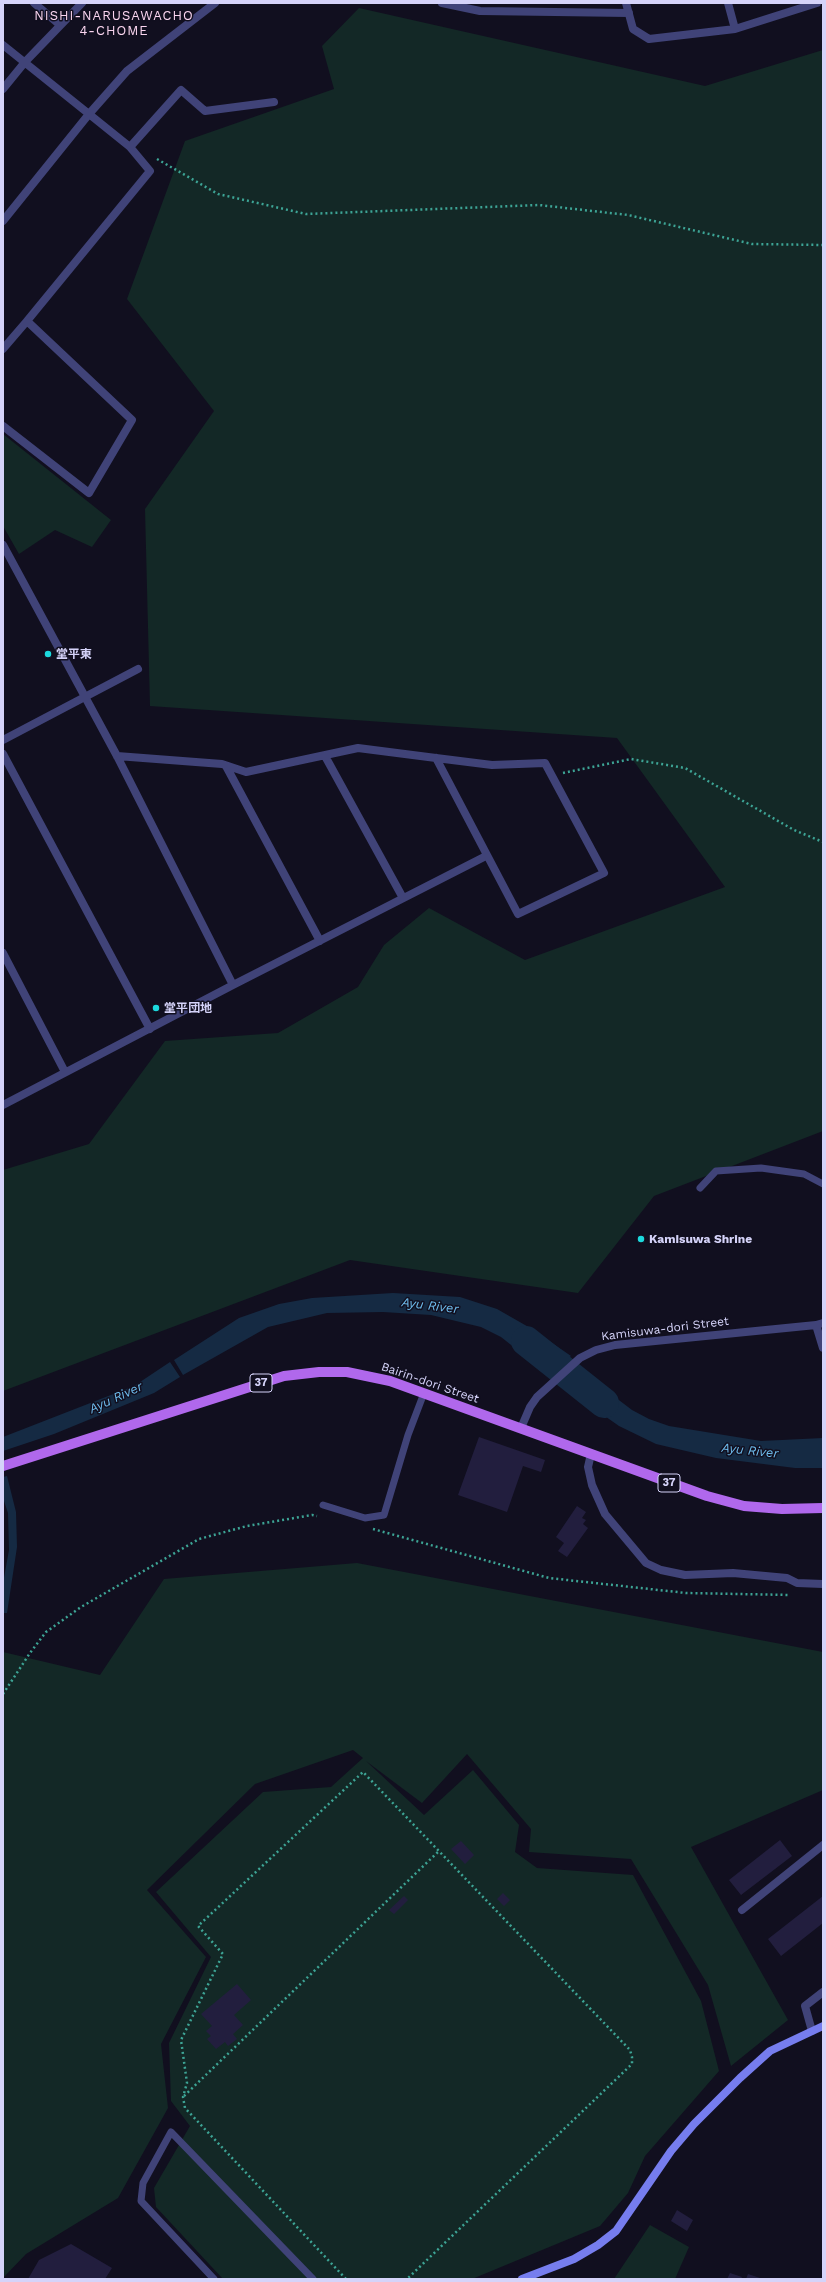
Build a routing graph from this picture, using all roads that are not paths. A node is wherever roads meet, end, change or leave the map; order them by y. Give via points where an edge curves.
1 (34, 3) edge
2 (82, 3) edge
3 (215, 3) edge
4 (442, 3) edge
5 (626, 3) edge
6 (728, 3) edge
7 (817, 3) edge
8 (629, 13) junction
9 (60, 25) junction
10 (735, 29) junction
11 (3, 45) edge
12 (25, 62) junction
13 (3, 89) edge
14 (274, 102) dead end
15 (89, 114) junction
16 (130, 147) junction
17 (3, 221) edge
18 (26, 321) junction
19 (3, 349) edge
20 (3, 426) edge
21 (3, 545) edge
22 (138, 669) dead end
23 (85, 697) junction
24 (3, 740) edge
25 (3, 754) edge
26 (117, 756) junction
27 (325, 756) junction
28 (436, 758) junction
29 (226, 766) junction
30 (486, 856) junction
31 (404, 898) junction
32 (320, 941) junction
33 (3, 953) edge
34 (233, 985) junction
35 (150, 1029) junction
36 (65, 1072) junction
37 (3, 1105) edge
38 (823, 1184) edge
39 (700, 1188) dead end
40 (819, 1324) edge
41 (823, 1348) edge
42 (424, 1393) junction
43 (521, 1428) junction
44 (591, 1454) junction
45 (3, 1466) edge
46 (323, 1505) dead end
47 (823, 1508) edge
48 (823, 1584) edge
49 (823, 1845) edge
50 (742, 1910) dead end
51 (823, 1992) edge
52 (823, 2026) edge
53 (812, 2031) junction
54 (214, 2279) edge
55 (314, 2279) edge
56 (522, 2279) edge

1 - 9 street
2 - 9 street
3 - 15 street via 127,71
4 - 8 street via 480,11
5 - 8 street
6 - 10 street
7 - 10 street
8 - 10 street via 633,29 649,39
9 - 12 street
11 - 12 street
12 - 13 street
12 - 15 street
14 - 16 street via 205,111 181,90
15 - 16 street
15 - 17 street
16 - 18 street via 150,171
18 - 19 street
18 - 20 street via 132,420 89,493
21 - 23 street
22 - 23 street
23 - 24 street
23 - 26 street
25 - 35 street
26 - 29 street
26 - 34 street
27 - 28 street via 358,748
27 - 29 street via 246,772
27 - 31 street
28 - 30 street
28 - 30 street via 492,765 545,763 604,872 518,914
29 - 32 street
30 - 31 street
31 - 32 street
32 - 34 street
33 - 36 street
34 - 35 street
35 - 36 street
36 - 37 street
38 - 39 lane via 804,1174 761,1168 716,1171
40 - 41 street
40 - 43 street, Kamisuwa-dori Street via 615,1345 596,1350 580,1358 537,1396
42 - 43 main road, Bairin-dori Street / 37
42 - 45 main road, Bairin-dori Street / 37 via 390,1381 347,1372 284,1376
42 - 46 lane via 384,1515 365,1518
43 - 44 main road, Bairin-dori Street / 37
44 - 47 main road, Bairin-dori Street / 37 via 672,1484 744,1506 782,1509
44 - 48 street via 588,1467 592,1484 605,1514 646,1563 661,1570 685,1575 733,1573 787,1578 797,1583
49 - 50 street
51 - 53 street via 805,2006
52 - 53 street
53 - 56 street via 770,2051 694,2124 671,2151 616,2230 598,2245 574,2259
54 - 55 lane via 140,2201 143,2183 170,2132

